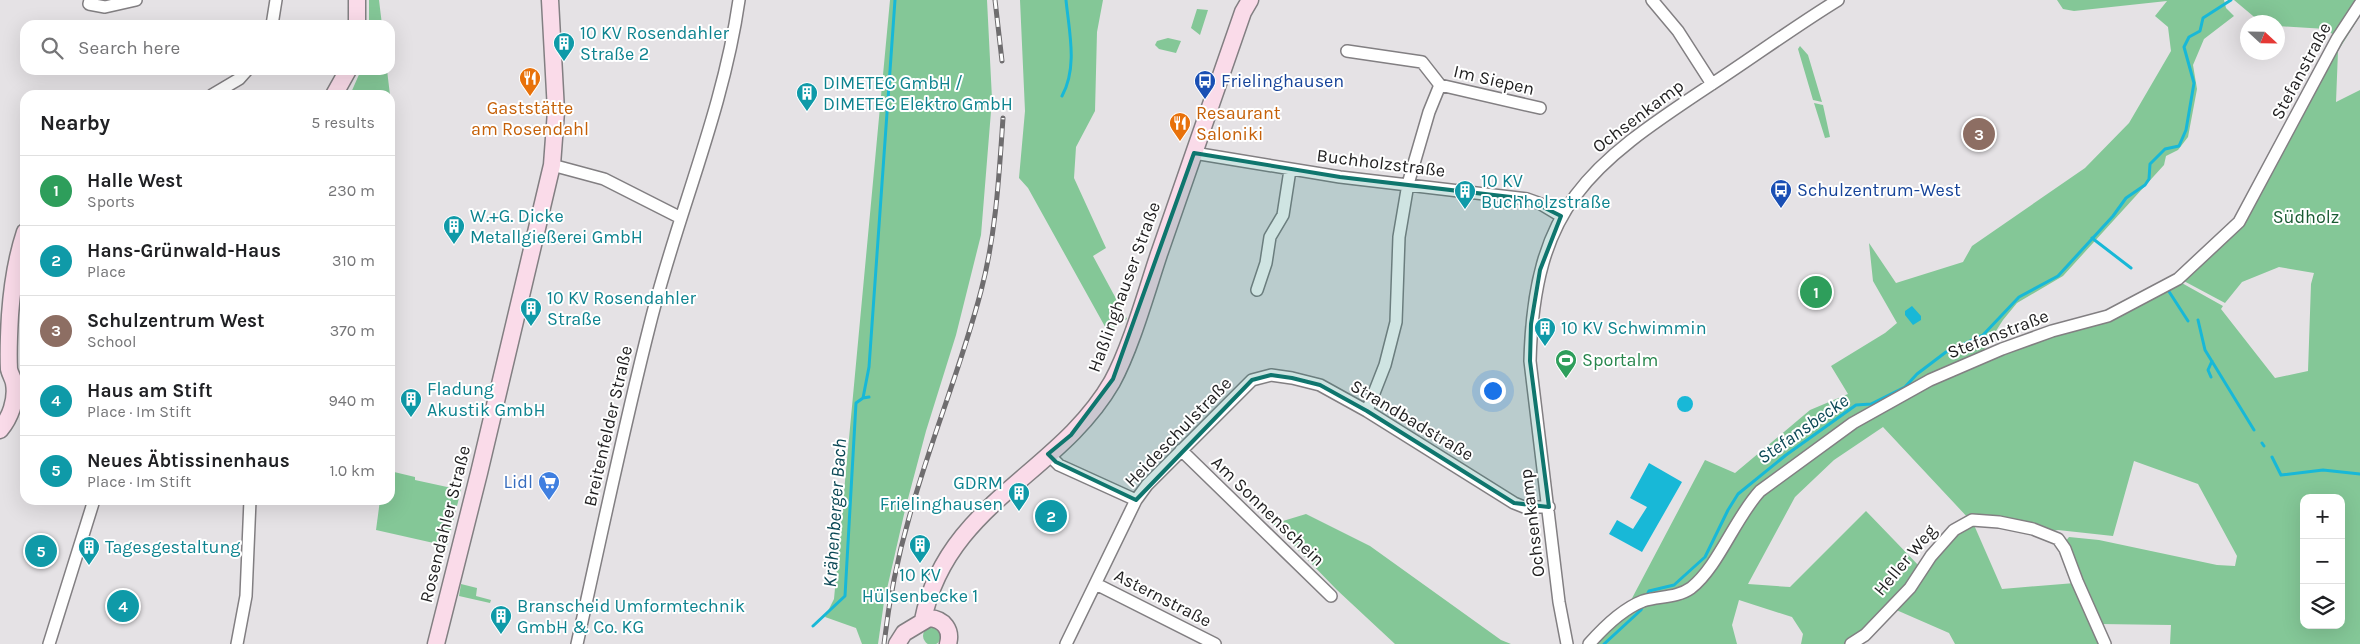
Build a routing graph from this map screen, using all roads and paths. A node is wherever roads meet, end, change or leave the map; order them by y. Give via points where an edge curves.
1 (136, 0) edge
2 (276, 0) edge
3 (357, 0) edge
4 (550, 0) edge
5 (738, 0) edge
6 (1652, 0) edge
7 (1838, 0) edge
8 (89, 2) edge
9 (1246, 4) edge
10 (2360, 4) edge
11 (273, 20) edge
12 (356, 20) edge
13 (1347, 51) dead end
14 (242, 75) edge
15 (345, 75) edge
16 (1712, 84) junction
17 (1440, 85) junction
18 (220, 90) edge
19 (337, 90) edge
20 (1540, 108) dead end
21 (1194, 153) junction
22 (552, 165) junction
23 (1290, 170) junction
24 (1408, 184) junction
25 (1561, 216) junction
26 (681, 218) junction
27 (20, 251) edge
28 (1257, 290) dead end
29 (9, 372) junction
30 (1252, 380) joint
31 (0, 410) edge
32 (1368, 411) junction
33 (0, 430) edge
34 (1181, 450) junction
35 (1048, 454) junction
36 (1136, 500) junction
37 (92, 505) edge
38 (250, 505) edge
39 (1548, 507) junction
40 (1096, 584) junction
41 (1331, 596) dead end
42 (926, 621) junction
43 (49, 644) edge
44 (237, 644) edge
45 (436, 644) edge
46 (577, 644) edge
47 (897, 644) edge
48 (914, 644) edge
49 (948, 644) edge
50 (1066, 644) edge
51 (1215, 644) edge
52 (1567, 644) edge
53 (1589, 644) edge
54 (1851, 644) edge
55 (2105, 644) edge

1 - 8 street via 105,7
2 - 11 street
3 - 12 main road
4 - 22 main road, Rosendahler Straße via 556,111
5 - 26 street, Breitenfelder Straße via 717,102
6 - 16 street via 1678,31
7 - 16 street, Ochsenkamp
9 - 21 main road, Haßlinghauser Straße
10 - 53 street, Stefanstraße via 2337,39 2239,222 2178,279 2108,316 2052,331 1956,368 1853,423 1760,491 1691,588 1676,595 1646,601 1610,622
13 - 17 street, Im Siepen via 1422,62
14 - 18 street
15 - 19 main road
16 - 25 street, Ochsenkamp via 1610,156
17 - 20 street, Im Siepen
17 - 24 street, Im Siepen
21 - 23 street, Buchholzstraße
21 - 35 main road, Haßlinghauser Straße via 1113,379 1084,421
22 - 26 street via 604,179
22 - 45 main road, Rosendahler Straße
23 - 24 street, Buchholzstraße
23 - 28 street via 1283,215 1270,237
24 - 25 street, Buchholzstraße via 1526,199
24 - 32 street, Im Siepen via 1399,237 1396,322
25 - 39 street, Ochsenkamp via 1540,270 1531,324 1530,361
26 - 46 street, Breitenfelder Straße via 650,323
27 - 29 main road via 12,293
29 - 31 main road
29 - 33 main road via 14,383 12,410
30 - 32 street, Strandbadstraße via 1271,375 1320,385
30 - 34 street, Heideschulstraße
32 - 39 street, Strandbadstraße via 1514,503 1524,507
34 - 36 street, Heideschulstraße
34 - 41 street, Am Sonnenschein
35 - 36 street via 1060,465
35 - 42 main road, Haßlinghauser Straße via 970,526 937,579
36 - 40 street, Heideschulstraße
37 - 43 street
38 - 44 street via 246,596
39 - 52 street, Ochsenkamp
40 - 50 street, Heideschulstraße
40 - 51 street, Asternstraße
42 - 47 main road via 904,633
42 - 48 main road, Haßlinghauser Straße via 913,632
42 - 49 main road via 948,628
54 - 55 street, Heller Weg via 1910,588 1931,556 1954,530 1972,520 2033,529 2058,539 2065,548

